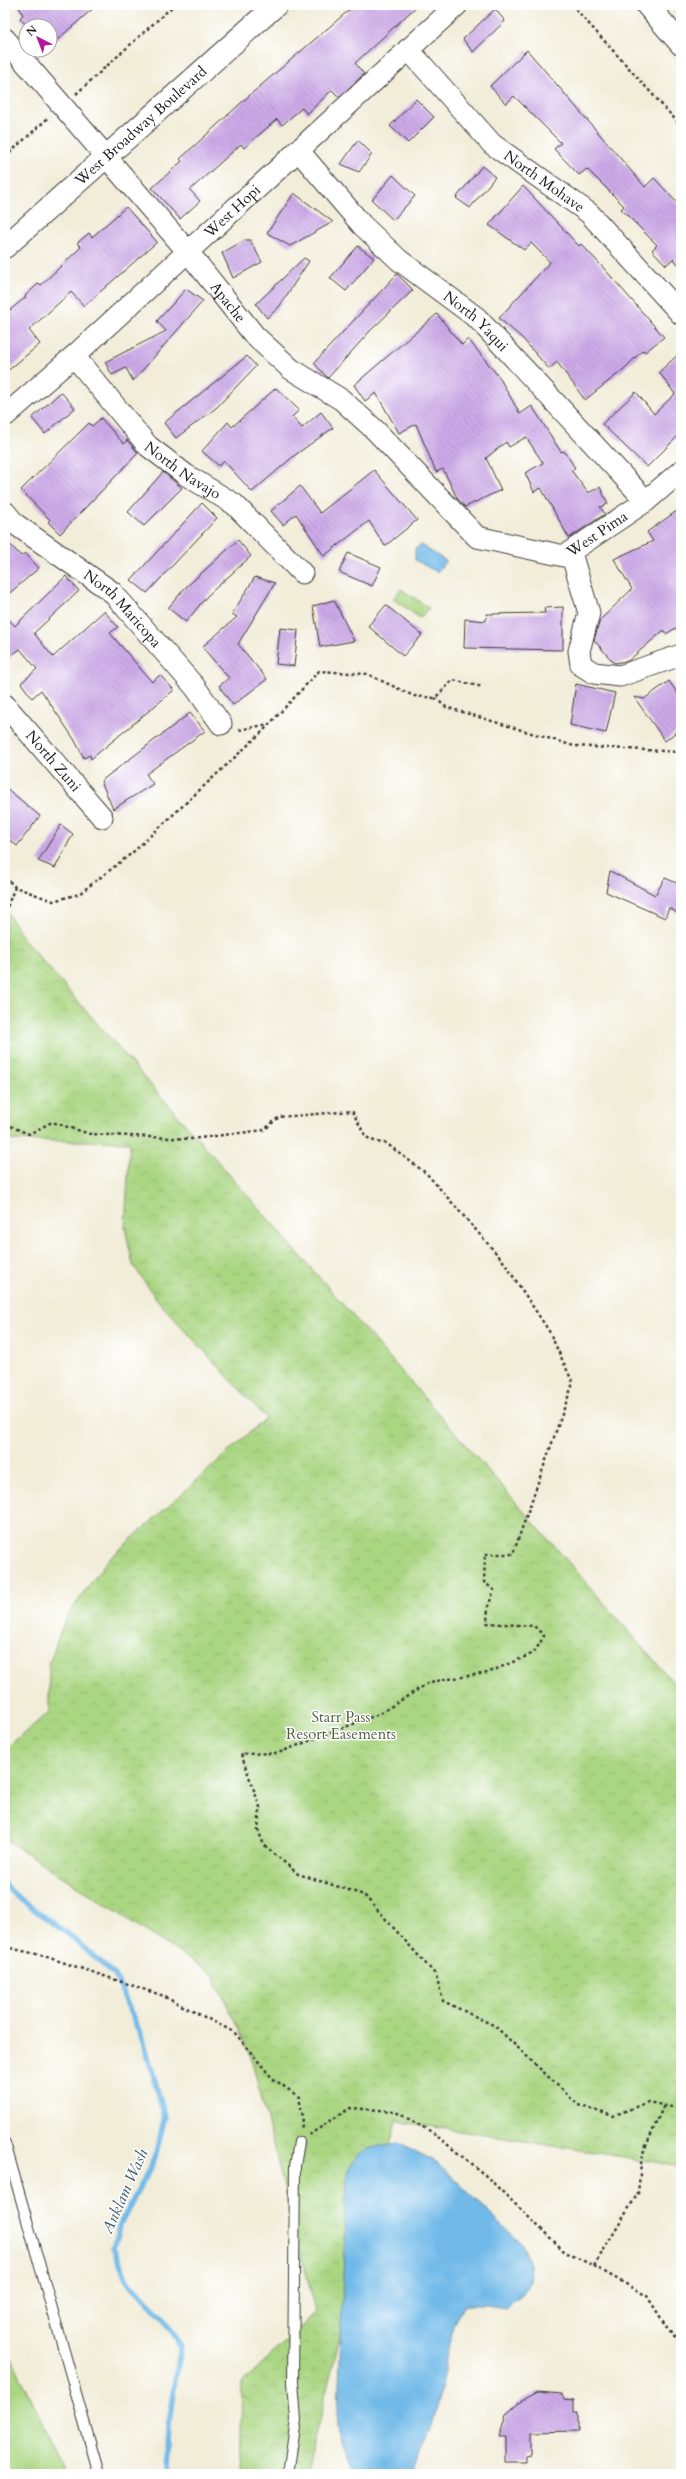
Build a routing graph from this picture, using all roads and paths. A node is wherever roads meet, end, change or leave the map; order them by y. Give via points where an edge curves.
1 (174, 5) edge
2 (276, 5) edge
3 (457, 5) edge
4 (572, 5) edge
5 (647, 5) edge
6 (5, 39) edge
7 (681, 44) edge
8 (408, 49) junction
9 (62, 106) junction
10 (681, 126) edge
11 (298, 150) junction
12 (5, 157) edge
13 (105, 157) junction
14 (5, 247) edge
15 (188, 252) junction
16 (681, 314) edge
17 (74, 356) junction
18 (5, 416) edge
19 (681, 470) edge
20 (646, 501) junction
21 (5, 512) edge
22 (477, 537) joint
23 (571, 552) junction
24 (302, 573) dead end
25 (681, 655) edge
26 (483, 687) dead end
27 (435, 698) junction
28 (5, 705) edge
29 (270, 724) junction
30 (226, 727) joint
31 (681, 752) edge
32 (102, 817) dead end
33 (5, 877) edge
34 (15, 887) junction
35 (5, 912) edge
36 (5, 1124) edge
37 (5, 1947) edge
38 (664, 2106) junction
39 (681, 2109) edge
40 (299, 2142) junction
41 (5, 2143) edge
42 (594, 2266) junction
43 (681, 2344) edge
44 (99, 2474) edge
45 (288, 2474) edge

1 - 9 path
2 - 13 street, West Broadway Boulevard
3 - 8 street, West Hopi
4 - 10 path
5 - 7 street
6 - 9 street, Apache
8 - 11 street, West Hopi
8 - 16 street, North Mohave via 492,144 589,213
9 - 12 path
9 - 13 street, Apache
11 - 15 street, West Hopi
11 - 20 street, North Yaqui via 362,225 394,255 476,318
13 - 14 street, West Broadway Boulevard
13 - 15 street, Apache
15 - 17 street, West Hopi
15 - 22 street, Apache via 255,336 291,369 354,410
17 - 18 street, West Hopi
17 - 24 street, North Navajo via 148,446 186,475 234,504
19 - 20 street, West Pima
20 - 23 street, West Pima
21 - 30 street, North Maricopa via 15,524 112,592 195,687
22 - 23 street, West Pima via 564,556
23 - 25 street via 589,613 579,651 581,665 594,673 620,676
26 - 27 path via 453,680
27 - 29 path via 414,696 367,674 319,671
27 - 31 path via 446,708 574,746
28 - 32 street, North Zuni
29 - 30 path
29 - 34 path via 132,853 79,894 52,901
33 - 34 path
34 - 35 path
36 - 38 path via 29,1134 52,1122 90,1134 191,1139 264,1130 279,1117 352,1111 366,1137 386,1143 427,1174 503,1261 549,1331 573,1382 513,1554 485,1554 484,1582 494,1590 488,1607 487,1623 534,1626 544,1636 534,1653 487,1672 430,1682 379,1714 278,1753 241,1754 260,1807 258,1830 264,1845 298,1874 364,1895 436,1975 444,2001 495,2026 578,2106 613,2116 648,2102
37 - 40 path via 41,1955 161,1995 234,2032 272,2078 299,2097 304,2118
38 - 39 path
38 - 42 path via 642,2154 638,2193
40 - 42 path via 350,2108 394,2111 432,2132 486,2176 565,2252
40 - 45 lane via 295,2173 296,2420
41 - 44 lane
42 - 43 path via 647,2296

